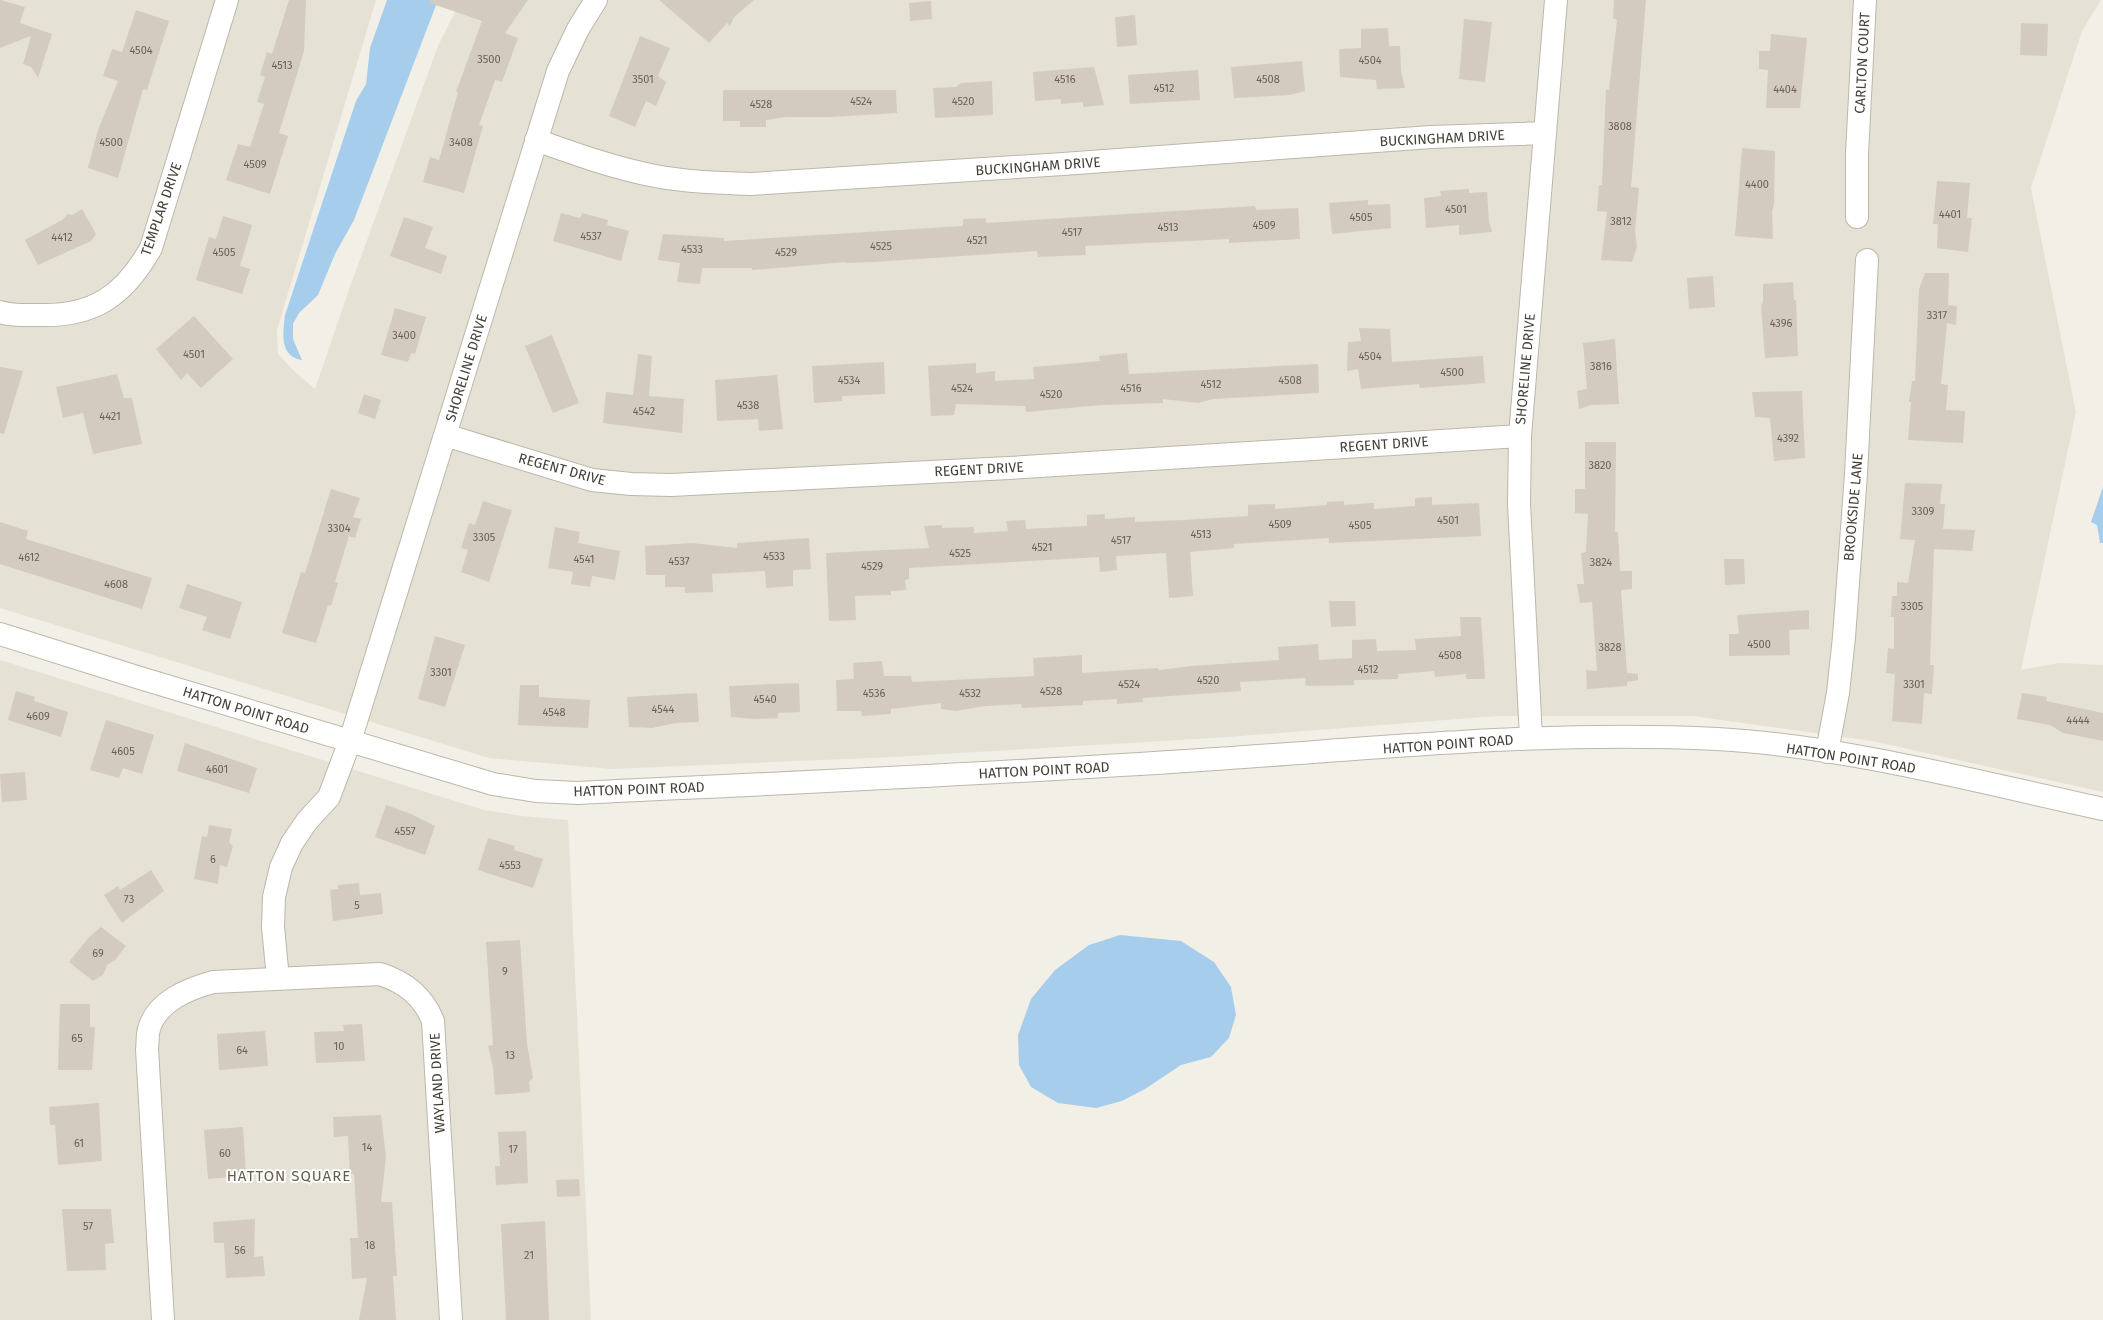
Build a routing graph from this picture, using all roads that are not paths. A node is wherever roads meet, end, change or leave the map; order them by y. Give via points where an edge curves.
1 (227, 0) edge
2 (596, 0) edge
3 (1556, 0) edge
4 (1865, 0) edge
5 (1544, 134) junction
6 (536, 140) junction
7 (1857, 217) dead end
8 (1867, 260) dead end
9 (0, 312) edge
10 (445, 436) junction
11 (1520, 436) junction
12 (0, 634) edge
13 (1531, 738) junction
14 (350, 741) junction
15 (1827, 752) junction
16 (2103, 809) edge
17 (278, 979) junction
18 (164, 1320) edge
19 (451, 1320) edge

1 - 9 street, TEMPLAR DRIVE via 150,248 139,269 124,287 84,311 61,316
2 - 6 street, SHORELINE DRIVE via 558,71
3 - 5 street, SHORELINE DRIVE
4 - 7 street, CARLTON COURT
5 - 6 street, BUCKINGHAM DRIVE via 1431,137 751,184 655,176 608,165
5 - 11 street, SHORELINE DRIVE
6 - 10 street, SHORELINE DRIVE
8 - 15 street, BROOKSIDE LANE via 1844,637
10 - 11 street, REGENT DRIVE via 592,480 671,486
10 - 14 street, SHORELINE DRIVE
11 - 13 street, SHORELINE DRIVE via 1519,504
12 - 14 street, HATTON POINT ROAD
13 - 14 street, HATTON POINT ROAD via 1009,773 578,793 494,784
13 - 15 street, HATTON POINT ROAD via 1625,736 1721,740
14 - 17 street via 329,796 292,843 281,868 274,897 273,927
15 - 16 street, HATTON POINT ROAD
17 - 18 street, WAYLAND DRIVE via 213,982 192,988 168,1002 156,1014 149,1029 147,1049
17 - 19 street, WAYLAND DRIVE via 380,974 405,985 428,1007 433,1021

